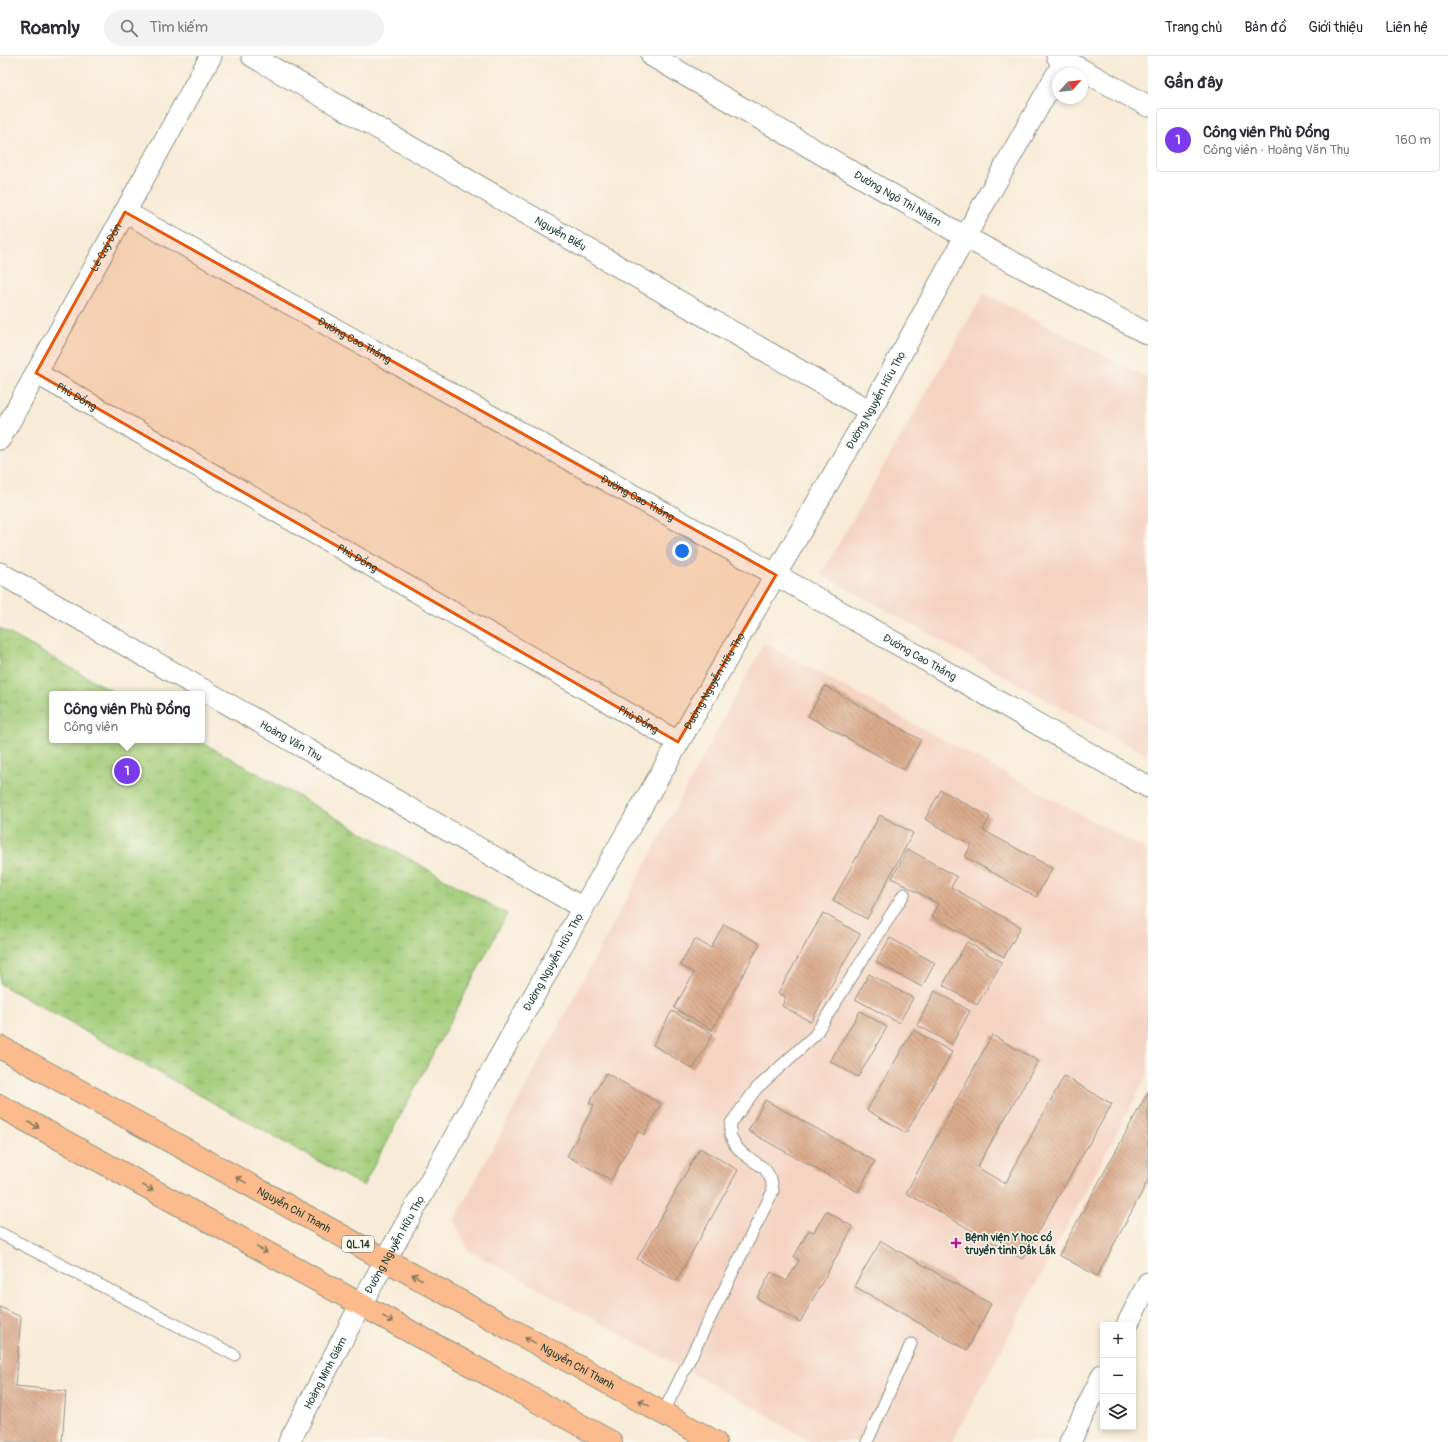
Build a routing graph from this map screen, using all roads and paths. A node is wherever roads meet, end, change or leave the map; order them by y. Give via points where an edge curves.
1 (211, 56) edge
2 (252, 56) edge
3 (652, 56) edge
4 (1063, 57) edge
5 (1148, 106) edge
6 (125, 212) junction
7 (965, 237) junction
8 (1148, 334) edge
9 (36, 373) junction
10 (870, 411) junction
11 (0, 439) edge
12 (0, 573) edge
13 (776, 575) junction
14 (678, 742) junction
15 (1148, 787) edge
16 (904, 894) dead end
17 (583, 908) junction
18 (0, 1047) edge
19 (0, 1106) edge
20 (0, 1233) edge
21 (386, 1260) junction
22 (1148, 1283) edge
23 (361, 1304) junction
24 (1128, 1322) edge
25 (911, 1344) dead end
26 (234, 1355) dead end
27 (1100, 1380) edge
28 (663, 1413) junction
29 (289, 1442) edge
30 (611, 1442) edge
31 (715, 1442) edge
32 (867, 1442) edge
33 (1070, 1442) edge

1 - 6 street, Lê Quý Đôn
2 - 10 street, Nguyễn Biểu
3 - 7 street, Đường Ngô Thì Nhậm
4 - 5 street
4 - 7 street, Đường Nguyễn Hữu Thọ
6 - 9 street, Lê Quý Đôn
6 - 13 street, Đường Cao Thắng
7 - 8 street, Đường Ngô Thì Nhậm
7 - 10 street, Đường Nguyễn Hữu Thọ
9 - 11 street, Lê Quý Đôn
9 - 14 street, Phù Đổng
10 - 13 street, Đường Nguyễn Hữu Thọ
12 - 17 street, Hoàng Văn Thụ
13 - 14 street, Đường Nguyễn Hữu Thọ
13 - 15 street, Đường Cao Thắng
14 - 17 street, Đường Nguyễn Hữu Thọ
16 - 28 lane via 815,1035 756,1089 731,1124 730,1135 735,1145 765,1169 771,1179 773,1191
17 - 21 street, Đường Nguyễn Hữu Thọ
21 -> 18 main road, Nguyễn Chí Thanh / QL.14
19 -> 23 main road
20 - 26 lane
21 - 23 street, Đường Nguyễn Hữu Thọ
28 -> 21 main road, Nguyễn Chí Thanh / QL.14
22 - 24 street
23 - 29 street, Hoàng Minh Giám
23 -> 30 main road
25 - 32 lane
27 - 33 street
28 - 31 main road, Nguyễn Chí Thanh / QL.14

